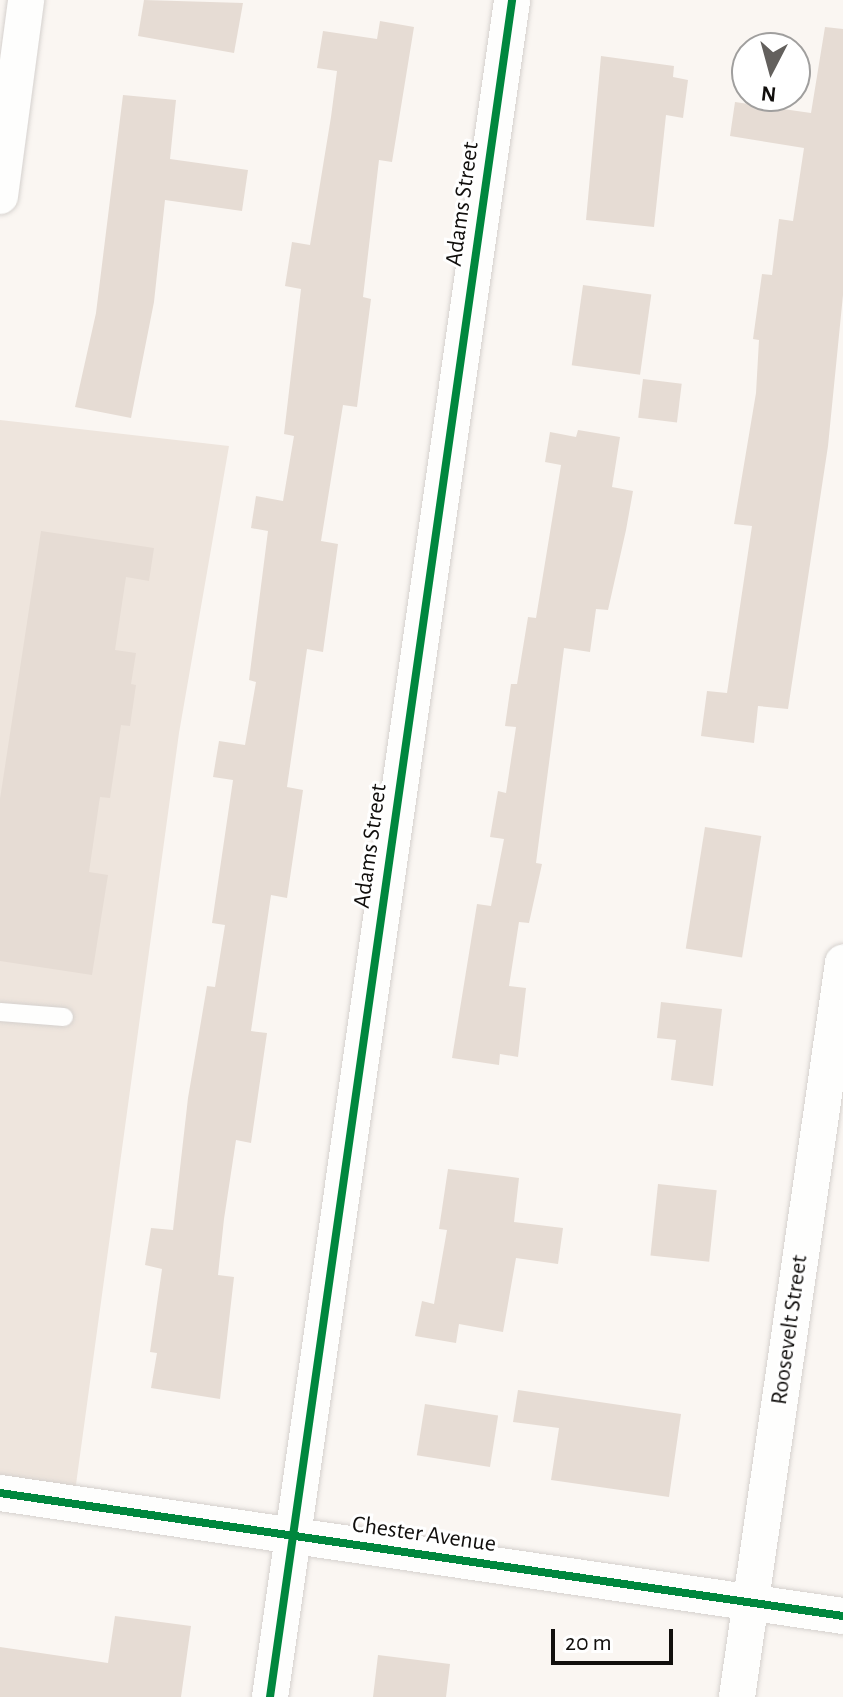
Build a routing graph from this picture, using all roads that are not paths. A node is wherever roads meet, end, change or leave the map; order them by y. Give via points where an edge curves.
1 (26, 0) edge
2 (512, 0) edge
3 (0, 196) edge
4 (843, 963) edge
5 (0, 1012) edge
6 (64, 1017) dead end
7 (0, 1493) edge
8 (293, 1536) junction
9 (751, 1603) junction
10 (843, 1616) edge
11 (270, 1697) edge
12 (737, 1697) edge

1 - 3 street
2 - 8 street, Adams Street
4 - 9 street, Roosevelt Street
5 - 6 lane
7 - 8 street, Chester Avenue
8 - 9 street, Chester Avenue
8 - 11 street, Adams Street
9 - 10 street, Chester Avenue
9 - 12 street, Roosevelt Street

